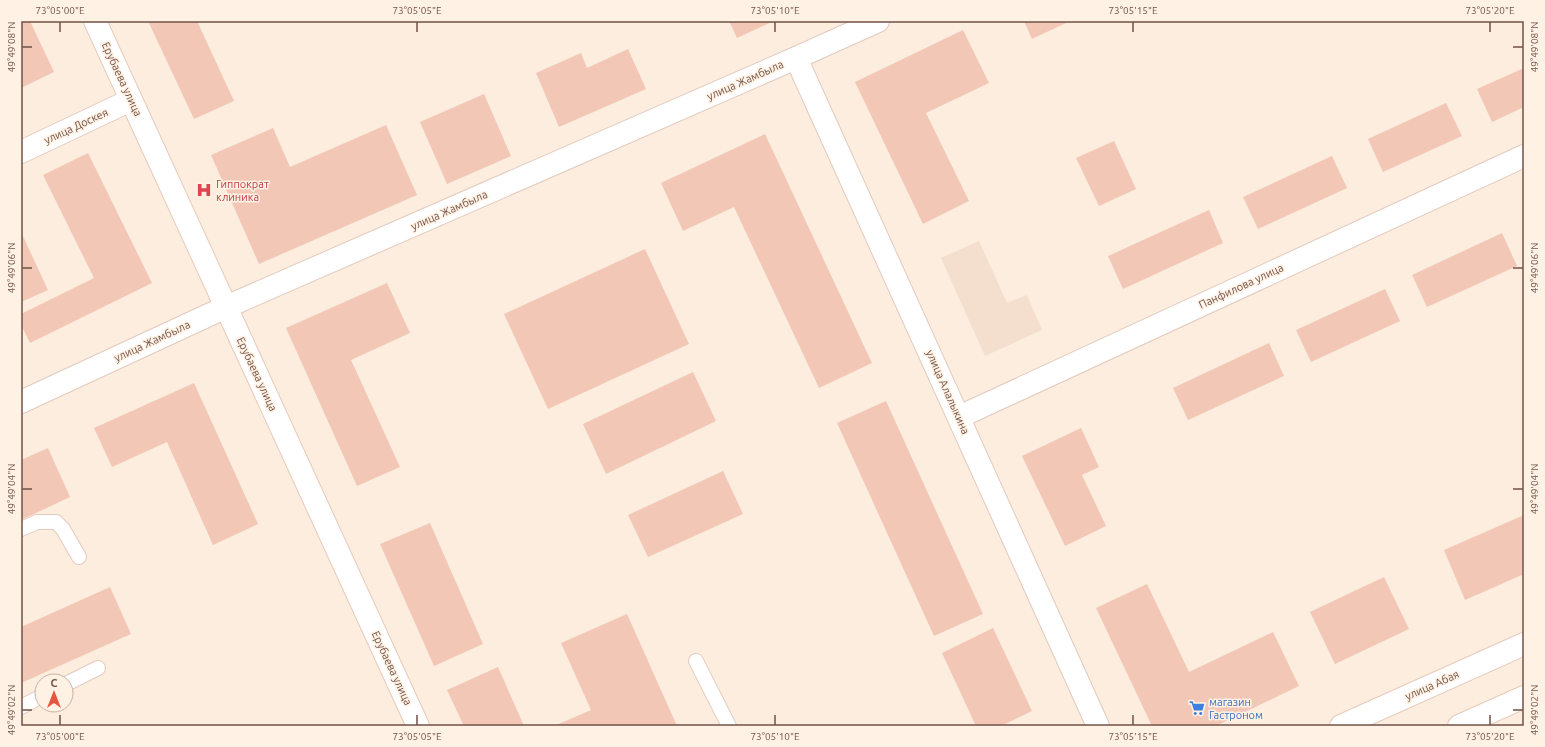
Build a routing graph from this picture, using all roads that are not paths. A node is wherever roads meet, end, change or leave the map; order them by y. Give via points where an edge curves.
1 (95, 21) edge
2 (878, 21) edge
3 (796, 58) junction
4 (132, 100) junction
5 (21, 152) edge
6 (1524, 156) edge
7 (226, 307) junction
8 (21, 402) edge
9 (959, 417) junction
10 (21, 529) edge
11 (79, 557) dead end
12 (1524, 644) edge
13 (696, 661) dead end
14 (98, 668) dead end
15 (74, 680) edge
16 (1524, 697) edge
17 (34, 700) edge
18 (21, 707) edge
19 (418, 726) edge
20 (729, 726) edge
21 (1098, 726) edge
22 (1341, 726) edge
23 (1459, 726) edge

1 - 4 street, Ерубаева улица
2 - 3 street, улица Жамбыла
3 - 7 street, улица Жамбыла
3 - 9 street, улица Алалыкина
4 - 5 street, улица Доскея
4 - 7 street, Ерубаева улица
6 - 9 street, Панфилова улица
7 - 8 street, улица Жамбыла
7 - 19 street, Ерубаева улица
9 - 21 street, улица Алалыкина
10 - 11 lane via 37,522 56,522 63,529
12 - 22 street, улица Абая
13 - 20 lane
14 - 15 lane
16 - 23 street
17 - 18 lane

